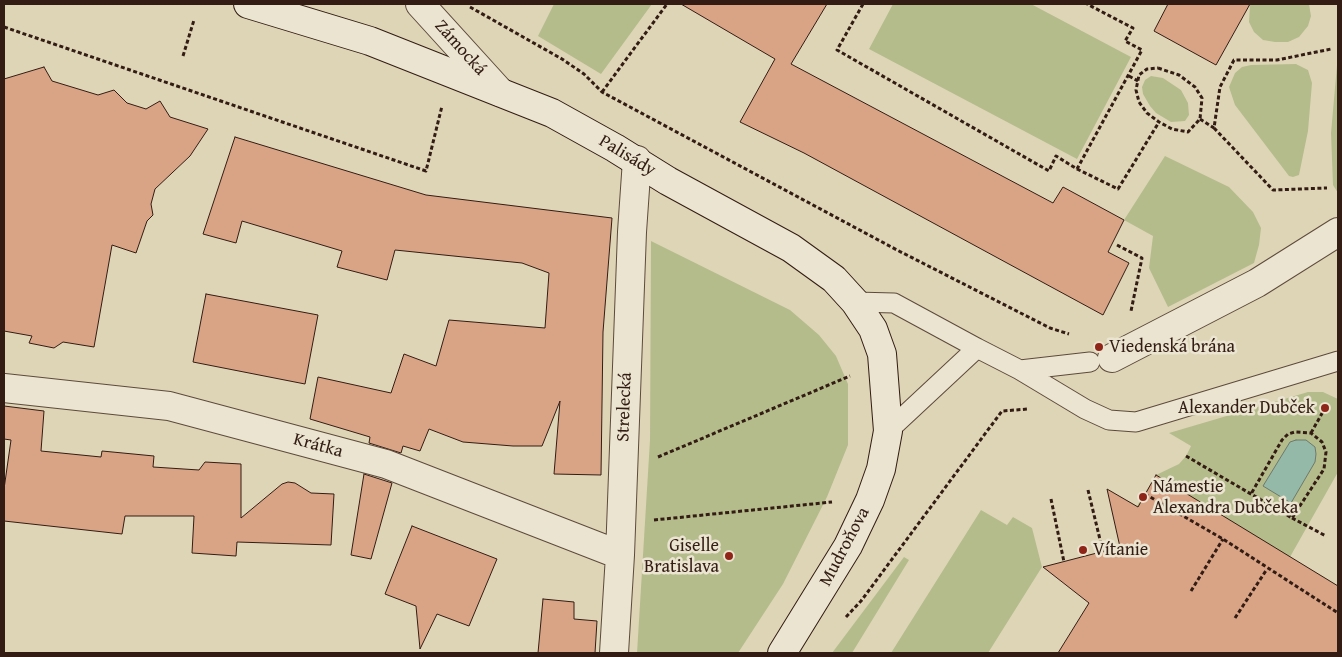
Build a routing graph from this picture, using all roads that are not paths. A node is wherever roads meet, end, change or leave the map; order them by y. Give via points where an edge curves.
1 (248, 4) edge
2 (420, 4) edge
3 (500, 92) junction
4 (637, 160) junction
5 (1338, 232) edge
6 (855, 302) junction
7 (977, 348) junction
8 (1101, 360) joint
9 (1338, 361) edge
10 (1020, 370) junction
11 (4, 388) edge
12 (888, 432) junction
13 (620, 555) junction
14 (614, 653) edge
15 (782, 653) edge

1 - 3 street, Palisády via 370,42
2 - 3 street, Zámocká
3 - 4 street, Palisády via 578,126
4 - 6 street, Palisády via 668,181 791,248 834,279
4 - 13 street, Strelecká
5 - 8 street via 1257,283
6 - 7 lane via 894,303
6 - 12 street, Palisády via 873,328 882,354
7 - 10 lane
7 - 12 lane
8 - 10 lane
9 - 10 lane via 1136,422 1109,420
11 - 13 street, Krátka via 169,406 386,464
12 - 15 street, Mudroňova via 881,469 866,508 830,578
13 - 14 street, Strelecká

